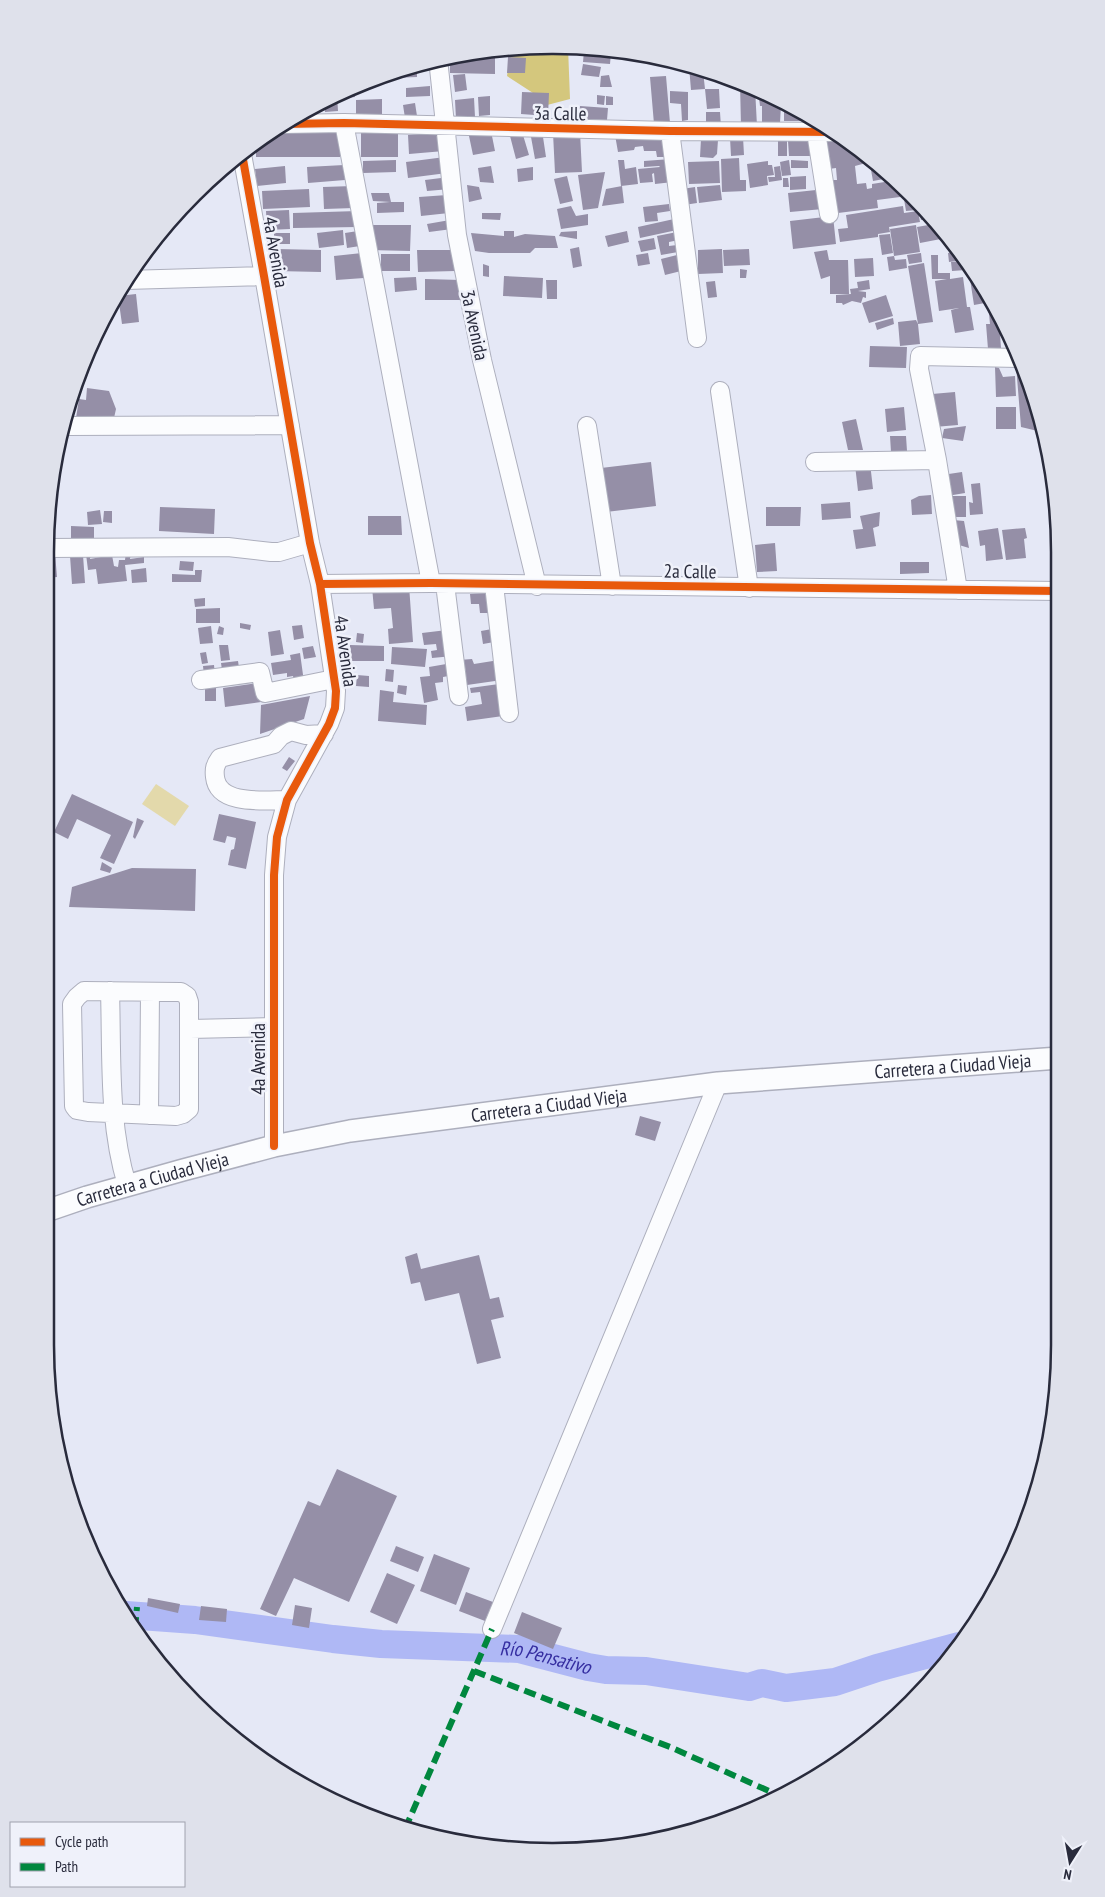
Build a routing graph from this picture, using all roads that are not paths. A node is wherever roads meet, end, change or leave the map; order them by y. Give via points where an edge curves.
1 (439, 67) edge
2 (344, 123) junction
3 (298, 124) edge
4 (446, 127) junction
5 (670, 131) junction
6 (816, 132) junction
7 (820, 132) edge
8 (243, 162) edge
9 (829, 214) dead end
10 (264, 276) junction
11 (135, 280) edge
12 (697, 338) dead end
13 (1011, 358) edge
14 (720, 390) dead end
15 (290, 425) junction
16 (70, 426) edge
17 (587, 426) dead end
18 (937, 460) junction
19 (815, 462) dead end
20 (310, 543) junction
21 (54, 548) edge
22 (320, 584) junction
23 (438, 584) junction
24 (494, 585) junction
25 (537, 586) junction
26 (612, 586) junction
27 (748, 588) junction
28 (958, 590) junction
29 (1051, 591) edge
30 (334, 679) junction
31 (202, 680) dead end
32 (459, 696) dead end
33 (509, 713) dead end
34 (324, 734) junction
35 (287, 800) junction
36 (110, 991) junction
37 (150, 992) junction
38 (274, 1027) junction
39 (190, 1029) junction
40 (1051, 1059) edge
41 (718, 1083) junction
42 (113, 1114) junction
43 (149, 1115) junction
44 (274, 1146) junction
45 (128, 1185) junction
46 (54, 1208) edge
47 (492, 1629) dead end

1 - 4 street, 3a Avenida
2 - 3 street, 3a Calle
2 - 4 street, 3a Calle
2 - 23 street
4 - 5 street, 3a Calle
4 - 25 street, 3a Avenida via 457,235 482,360
5 - 6 street, 3a Calle
5 - 12 street
6 - 7 street, 3a Calle
6 - 9 street
8 - 10 street, 4a Avenida
10 - 11 street
10 - 15 street, 4a Avenida
13 - 18 street via 920,356 919,369
14 - 27 street
15 - 16 street
15 - 20 street, 4a Avenida
17 - 26 street
18 - 19 street
18 - 28 street
20 - 21 street via 279,552 228,547
20 - 22 street, 4a Avenida
22 - 23 street, 2a Calle
22 - 30 street, 4a Avenida
23 - 24 street, 2a Calle
23 - 32 street
24 - 25 street, 2a Calle
24 - 33 street
25 - 26 street, 2a Calle
26 - 27 street, 2a Calle
27 - 28 street, 2a Calle
28 - 29 street, 2a Calle
30 - 31 street via 265,693 260,672
30 - 34 street, 4a Avenida via 335,708
34 - 35 street, 4a Avenida
34 - 35 street via 306,735 291,731 274,744 220,758 215,765 215,784 224,794 234,798
35 - 38 street, 4a Avenida via 277,836 274,875
36 - 37 street
36 - 42 street
36 - 42 street via 84,991 72,1004 74,1106 77,1110
37 - 39 street via 181,992 187,996
37 - 43 street
38 - 39 street
38 - 44 street, 4a Avenida
39 - 43 street via 189,1109 176,1116
40 - 41 main road, Carretera a Ciudad Vieja
41 - 44 main road, Carretera a Ciudad Vieja via 350,1132
41 - 47 street
42 - 43 street
42 - 45 street via 119,1158
44 - 45 main road, Carretera a Ciudad Vieja
45 - 46 main road, Carretera a Ciudad Vieja

